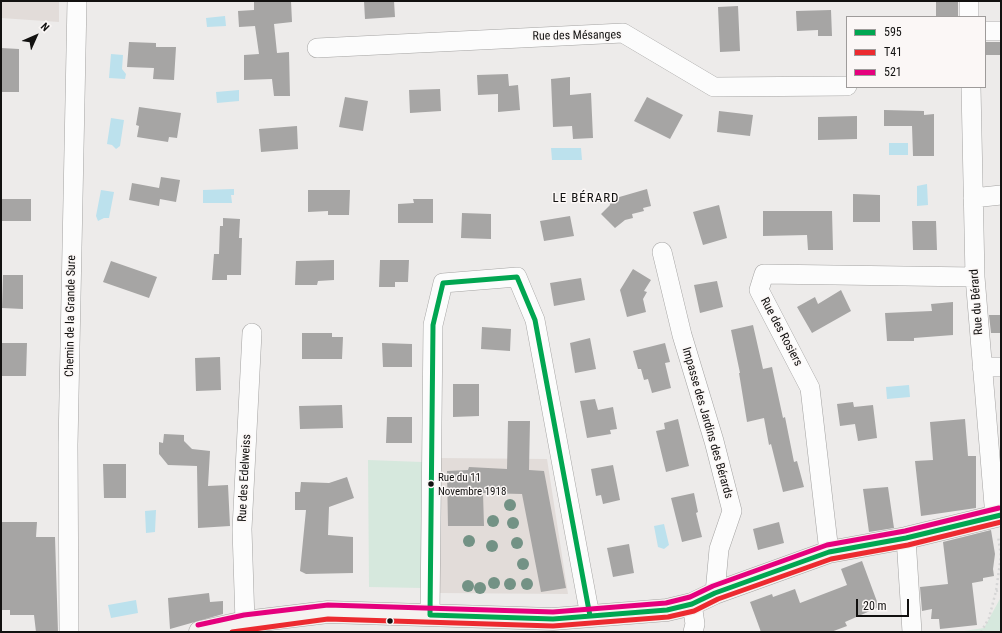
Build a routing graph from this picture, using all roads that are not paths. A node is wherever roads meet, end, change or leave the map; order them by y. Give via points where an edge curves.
1 (77, 1) edge
2 (969, 1) edge
3 (969, 16) edge
4 (986, 31) edge
5 (1001, 31) edge
6 (317, 48) dead end
7 (846, 86) edge
8 (971, 88) edge
9 (1001, 195) edge
10 (973, 198) junction
11 (662, 252) dead end
12 (974, 277) junction
13 (252, 333) dead end
14 (982, 367) junction
15 (1001, 367) edge
16 (998, 516) edge
17 (906, 538) junction
18 (829, 552) junction
19 (715, 593) junction
20 (692, 604) junction
21 (430, 615) junction
22 (590, 616) junction
23 (245, 622) junction
24 (70, 632) edge
25 (200, 632) edge
26 (693, 632) edge
27 (912, 632) edge

1 - 24 street, Chemin de la Grande Sure via 68,445
2 - 3 street
4 - 5 street
6 - 7 street, Rue des Mésanges via 623,33 714,87
8 - 10 street, Rue du Bérard
9 - 10 street
10 - 12 street, Rue du Bérard
11 - 19 street, Impasse des Jardins des Bérards via 682,335 732,511 719,549
12 - 14 street, Rue du Bérard
12 - 18 street, Rue des Rosiers via 764,274 759,290 810,388
13 - 23 street, Rue des Edelweiss via 242,529
14 - 15 street
14 - 16 street, Rue du Bérard
16 - 17 main road
17 - 18 main road
17 - 27 street
18 - 19 main road
19 - 20 main road
20 - 22 main road via 668,610
20 - 26 street via 695,624
21 - 22 main road via 553,619
21 - 22 street via 434,325 443,283 516,277 535,320
21 - 23 main road via 328,612
23 - 25 main road

